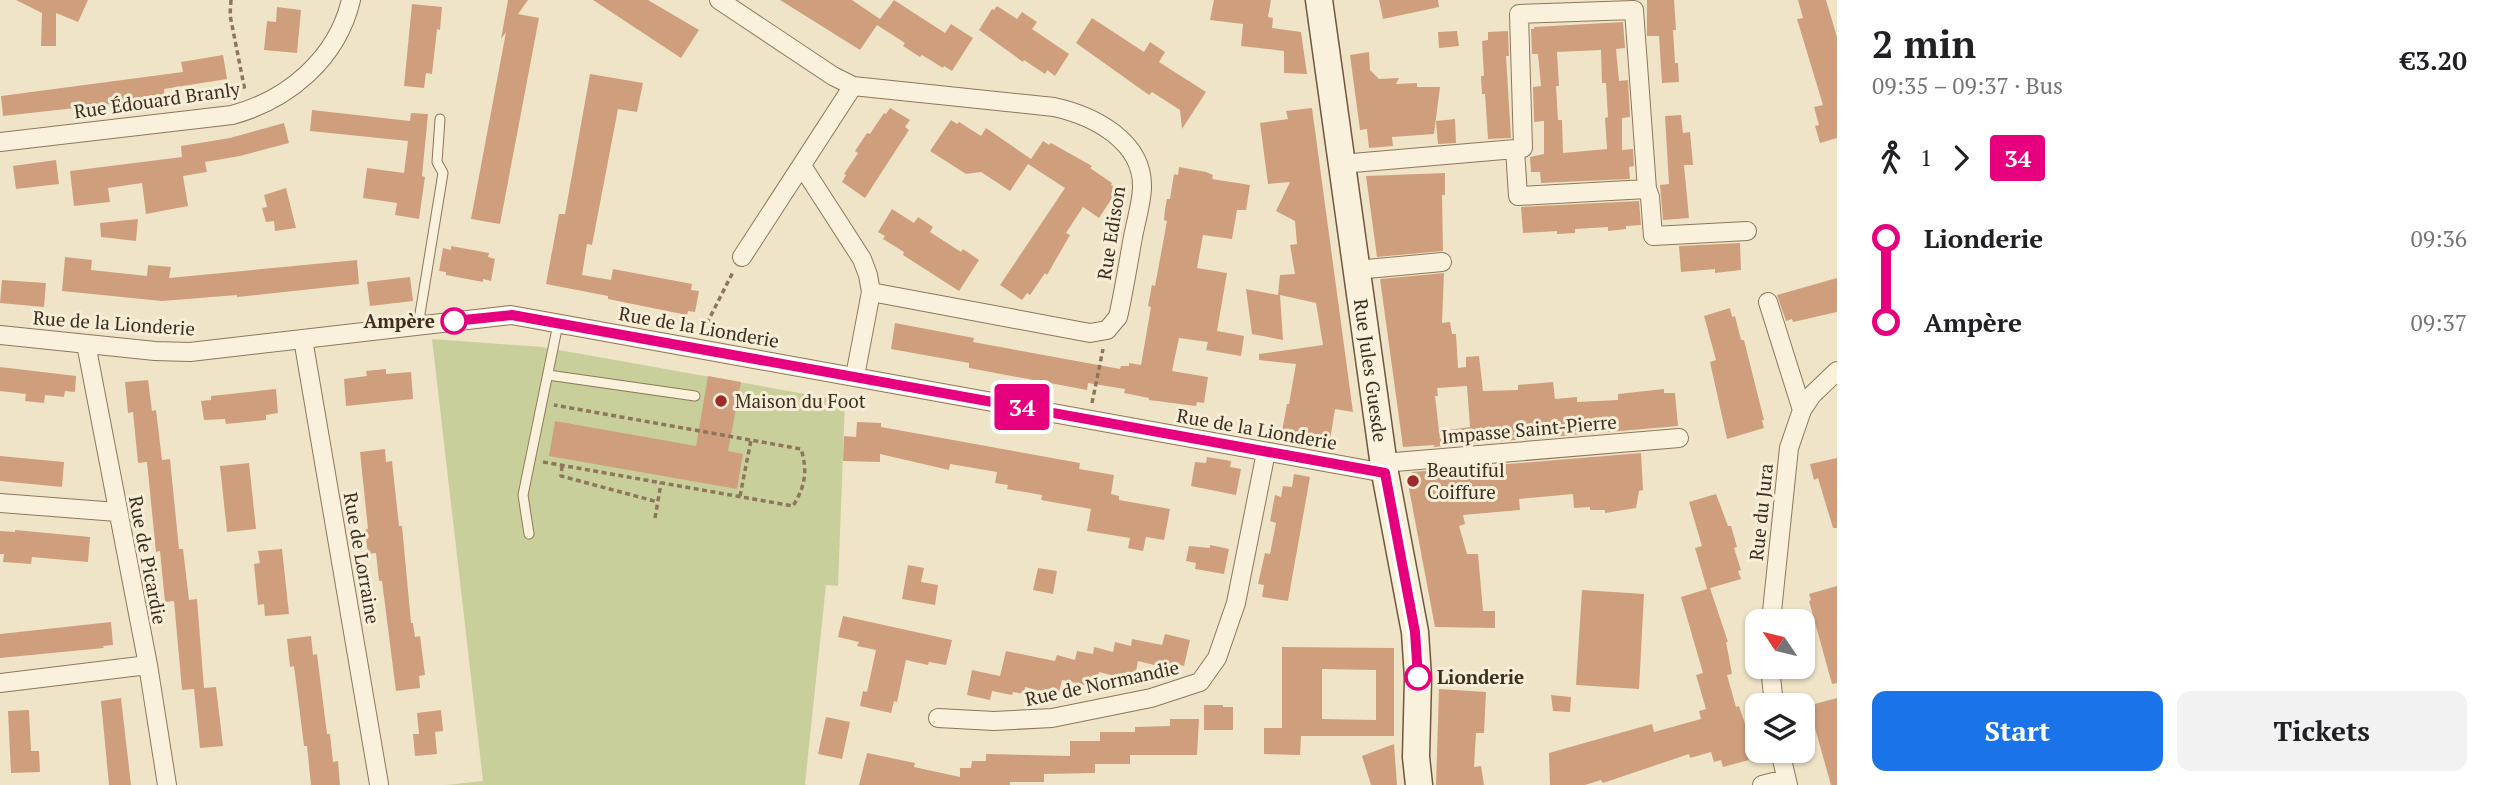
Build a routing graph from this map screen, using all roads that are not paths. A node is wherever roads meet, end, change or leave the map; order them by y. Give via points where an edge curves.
1 (351, 0) edge
2 (719, 0) edge
3 (1319, 0) edge
4 (853, 86) junction
5 (440, 119) dead end
6 (0, 142) edge
7 (1515, 149) junction
8 (1341, 164) junction
9 (802, 166) junction
10 (1647, 189) junction
11 (1747, 230) dead end
12 (742, 256) road end
13 (1442, 262) dead end
14 (1356, 270) junction
15 (871, 292) junction
16 (1768, 302) dead end
17 (558, 324) junction
18 (418, 326) junction
19 (0, 335) edge
20 (303, 338) junction
21 (86, 344) junction
22 (1837, 371) edge
23 (548, 375) junction
24 (855, 376) junction
25 (695, 396) dead end
26 (1802, 410) junction
27 (1679, 438) dead end
28 (1266, 452) junction
29 (1384, 468) junction
30 (0, 503) edge
31 (117, 512) junction
32 (529, 534) dead end
33 (1772, 609) edge
34 (148, 665) junction
35 (0, 683) edge
36 (938, 718) dead end
37 (1782, 763) edge
38 (1786, 782) edge
39 (379, 784) edge
40 (167, 785) edge
41 (1419, 785) edge
42 (1762, 785) edge

1 - 6 street, Rue Édouard Branly via 334,42 304,77 287,92 248,110
2 - 4 street, Rue Edison
3 - 8 main road, Rue Jules Guesde
4 - 9 street
4 - 15 street, Rue Edison via 1054,107 1088,117 1126,145 1136,160 1142,188 1118,317 1107,330 1090,333
5 - 18 lane via 438,162 443,173
7 - 8 street
7 - 10 street via 1518,196
7 - 10 street via 1523,148 1519,14 1634,10
8 - 14 main road, Rue Jules Guesde
9 - 12 street
9 - 15 street via 862,259
10 - 11 street via 1653,236
13 - 14 street
14 - 29 main road, Rue Jules Guesde
15 - 24 street
16 - 26 street
17 - 18 street, Rue de la Lionderie via 502,316
17 - 23 lane
17 - 24 street, Rue de la Lionderie
18 - 20 street, Rue de la Lionderie
19 - 21 street, Rue de la Lionderie
20 - 21 street, Rue de la Lionderie via 190,352
20 - 39 street, Rue de Lorraine
21 - 31 street, Rue de Picardie
22 - 26 street, Rue du Jura
23 - 25 lane
23 - 32 lane via 523,495
24 - 28 street, Rue de la Lionderie
26 - 33 street, Rue du Jura via 1787,457
27 - 29 street, Impasse Saint-Pierre
28 - 29 street, Rue de la Lionderie
28 - 36 street, Rue de Normandie via 1236,603 1217,659 1200,682 1150,698 1052,718
29 - 41 main road, Rue Jules Guesde via 1415,632
30 - 31 street
31 - 34 street, Rue de Picardie
34 - 35 street
34 - 40 street, Rue de Picardie
37 - 38 street
38 - 42 street

